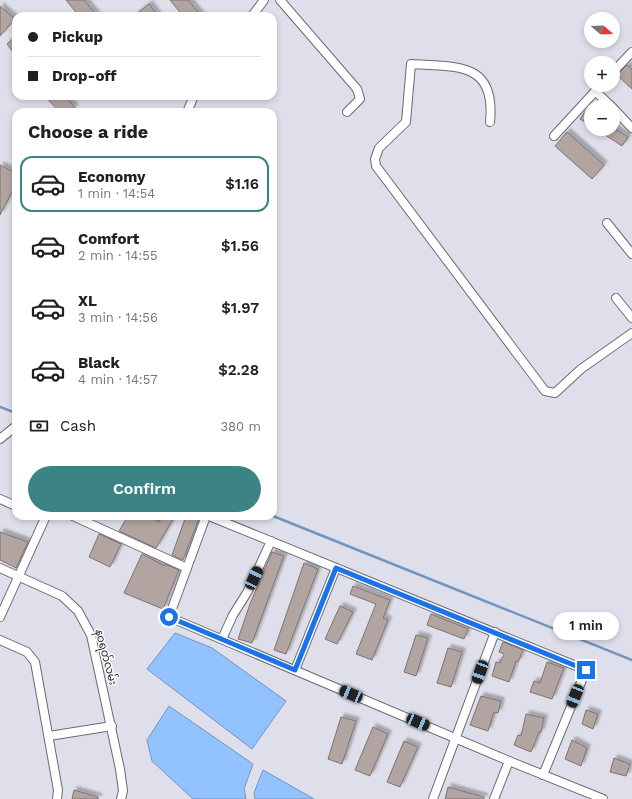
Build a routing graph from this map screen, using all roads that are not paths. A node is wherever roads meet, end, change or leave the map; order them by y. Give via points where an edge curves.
1 (264, 0) edge
2 (280, 0) edge
3 (255, 12) edge
4 (632, 52) edge
5 (620, 65) edge
6 (594, 92) edge
7 (347, 112) dead end
8 (620, 116) edge
9 (490, 122) dead end
10 (632, 128) edge
11 (554, 136) dead end
12 (607, 223) dead end
13 (632, 254) edge
14 (616, 298) dead end
15 (632, 318) edge
16 (632, 333) edge
17 (12, 429) edge
18 (0, 439) edge
19 (0, 499) edge
20 (12, 504) edge
21 (42, 520) edge
22 (82, 520) edge
23 (205, 520) edge
24 (219, 520) edge
25 (271, 541) junction
26 (0, 568) edge
27 (187, 568) junction
28 (336, 568) junction
29 (19, 576) junction
30 (0, 617) edge
31 (495, 632) junction
32 (222, 639) junction
33 (0, 640) edge
34 (295, 670) junction
35 (112, 726) junction
36 (48, 736) junction
37 (456, 738) junction
38 (509, 761) junction
39 (543, 775) junction
40 (588, 796) edge
41 (57, 799) edge
42 (121, 799) edge
43 (433, 799) edge
44 (494, 799) edge
45 (603, 799) edge

1 - 3 street
2 - 7 street via 357,89 360,99
4 - 5 street
6 - 11 street
8 - 10 street
9 - 16 street via 491,98 483,79 459,69 411,64 406,122 379,148 375,159 376,166 544,391 555,392 581,369
12 - 13 street
14 - 15 street
17 - 18 street
19 - 20 street
21 - 29 street
22 - 27 street
23 - 27 street
24 - 25 street
25 - 28 street
25 - 32 street
26 - 29 street, နဝရတ်လမ်း
27 - 32 street via 169,617
28 - 31 street
28 - 34 street
29 - 30 street
29 - 35 street, နဝရတ်လမ်း via 62,596 78,611 92,635
31 - 37 street
31 - 39 street via 586,670
32 - 34 street
33 - 36 street via 27,652 35,662
34 - 37 street
35 - 36 street
35 - 42 street, နဝရတ်လမ်း via 123,791
36 - 41 street via 58,790
37 - 38 street
37 - 43 street
38 - 39 street
38 - 44 street
39 - 40 street
40 - 45 street

